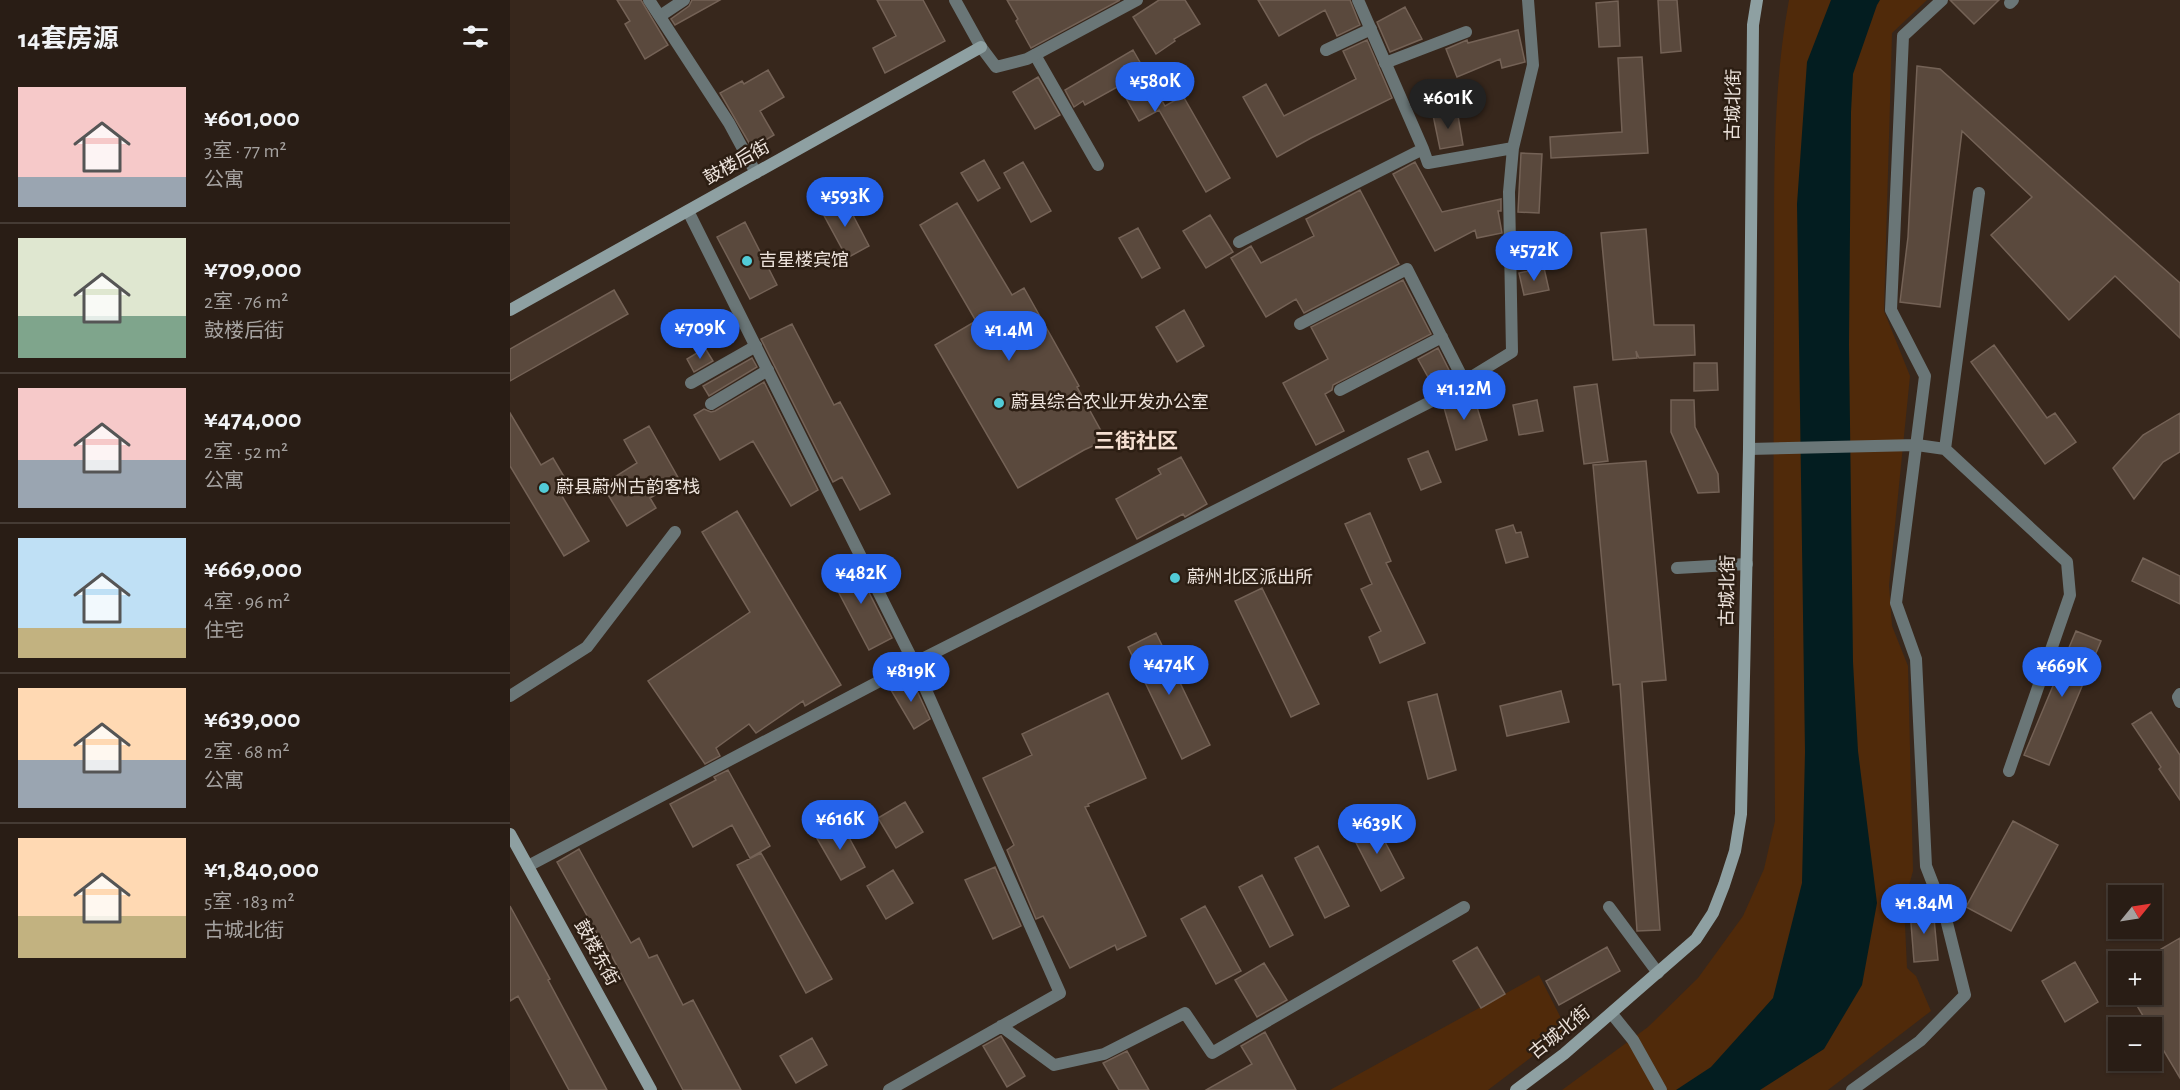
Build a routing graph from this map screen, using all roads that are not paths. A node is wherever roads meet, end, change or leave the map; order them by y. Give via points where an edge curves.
1 (649, 0) edge
2 (684, 0) edge
3 (956, 0) edge
4 (1137, 0) edge
5 (1358, 0) edge
6 (1528, 0) edge
7 (1757, 0) edge
8 (1942, 0) edge
9 (660, 16) junction
10 (1371, 29) junction
11 (1466, 32) dead end
12 (981, 47) junction
13 (1326, 50) dead end
14 (1035, 55) junction
15 (1386, 63) junction
16 (1513, 148) junction
17 (1423, 149) junction
18 (1098, 165) dead end
19 (756, 173) junction
20 (1979, 193) dead end
21 (688, 211) junction
22 (1239, 242) dead end
23 (510, 310) edge
24 (1300, 324) dead end
25 (1442, 337) junction
26 (756, 346) junction
27 (768, 370) junction
28 (1464, 381) junction
29 (691, 383) dead end
30 (1340, 390) dead end
31 (711, 404) dead end
32 (1917, 445) junction
33 (1749, 449) junction
34 (1946, 449) junction
35 (675, 532) dead end
36 (1747, 564) junction
37 (1677, 568) dead end
38 (914, 663) junction
39 (2180, 694) edge
40 (510, 696) edge
41 (2180, 702) edge
42 (2009, 771) dead end
43 (510, 834) edge
44 (528, 866) junction
45 (1608, 907) dead end
46 (1464, 908) dead end
47 (1658, 973) junction
48 (1612, 1014) junction
49 (1001, 1026) junction
50 (651, 1090) edge
51 (889, 1090) edge
52 (1516, 1090) edge
53 (1661, 1090) edge
54 (1852, 1090) edge

1 - 9 street
2 - 9 street
3 - 12 street
4 - 14 street
5 - 10 street
6 - 16 street via 1533,65
7 - 33 main road, 古城北街 via 1753,25
8 - 32 street via 1903,36 1891,310 1925,376
9 - 19 street via 729,123
10 - 13 street
10 - 15 street
11 - 15 street
12 - 14 street via 996,67
12 - 19 main road, 鼓楼后街
14 - 18 street
15 - 17 street
16 - 17 street via 1428,164
16 - 28 street via 1509,192 1512,351
17 - 22 street
19 - 21 main road, 鼓楼后街
20 - 34 street
21 - 23 main road, 鼓楼后街
21 - 26 street
24 - 25 street via 1407,269
25 - 28 street
25 - 30 street
26 - 27 street
26 - 29 street
27 - 31 street
27 - 38 street
28 - 38 street
32 - 33 street
32 - 34 street
32 - 54 street via 1896,603 1916,659 1926,866 1945,915 1965,995 1920,1041
33 - 36 main road, 古城北街
34 - 42 street via 2067,562 2070,595
35 - 40 street via 587,647
36 - 37 street
36 - 47 main road, 古城北街 via 1741,814 1735,851 1713,914 1696,939
38 - 44 street
38 - 49 street via 1060,993
39 - 41 street
43 - 44 main road, 鼓楼东街
44 - 50 main road, 鼓楼东街
45 - 47 street
46 - 49 street via 1212,1053 1185,1014 1104,1054 1054,1065
47 - 48 main road, 古城北街
48 - 52 main road, 古城北街
48 - 53 street via 1633,1040
49 - 51 street

